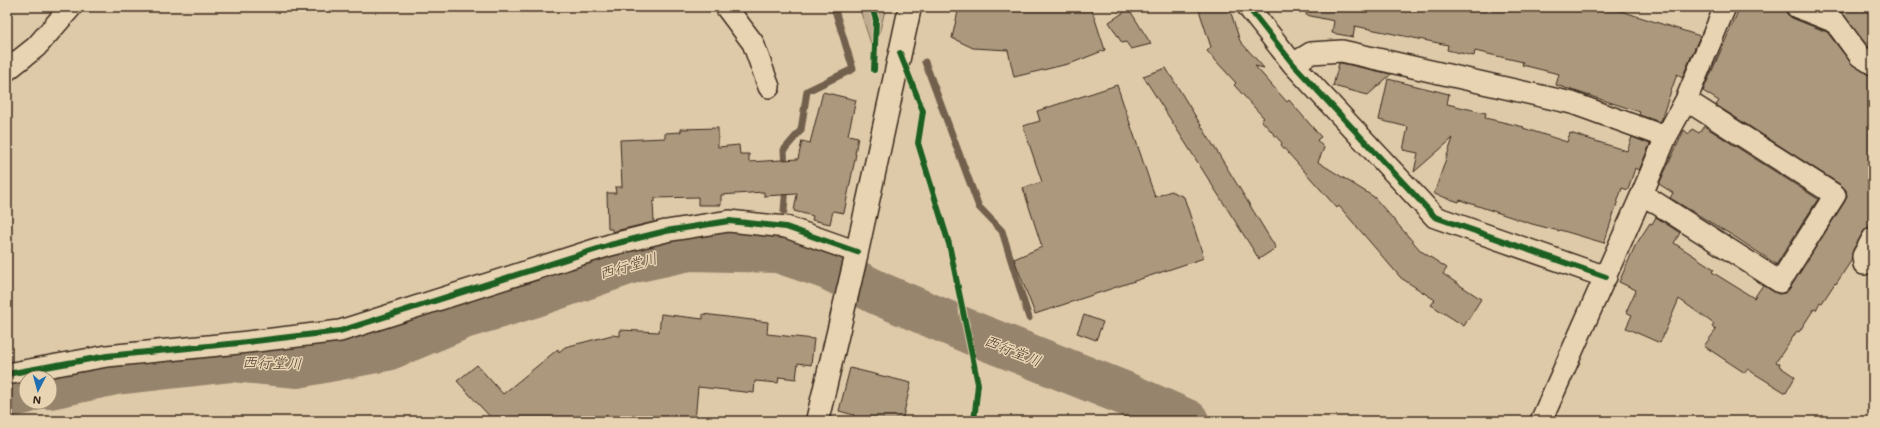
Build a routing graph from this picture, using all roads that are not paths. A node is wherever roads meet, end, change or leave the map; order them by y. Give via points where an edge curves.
1 (70, 7) edge
2 (726, 7) edge
3 (910, 7) edge
4 (1248, 7) edge
5 (1797, 7) edge
6 (1720, 9) edge
7 (1293, 64) junction
8 (1873, 64) edge
9 (7, 70) edge
10 (769, 87) dead end
11 (1686, 100) junction
12 (1666, 137) junction
13 (1642, 194) junction
14 (1873, 238) edge
15 (856, 257) junction
16 (1864, 264) dead end
17 (1606, 277) junction
18 (7, 374) edge
19 (816, 421) edge
20 (1541, 421) edge

1 - 9 street via 36,48
2 - 10 street via 753,43
3 - 15 street
4 - 7 street
5 - 8 street via 1835,22 1860,56
6 - 11 street
7 - 12 street via 1310,53 1342,50 1572,103
7 - 17 street via 1435,217
11 - 12 street
11 - 13 street via 1836,195 1780,282
12 - 13 street
13 - 17 street
14 - 16 street via 1863,256
15 - 18 street via 786,227 729,221 666,231 610,245 340,331 107,356
15 - 19 street
17 - 20 street

